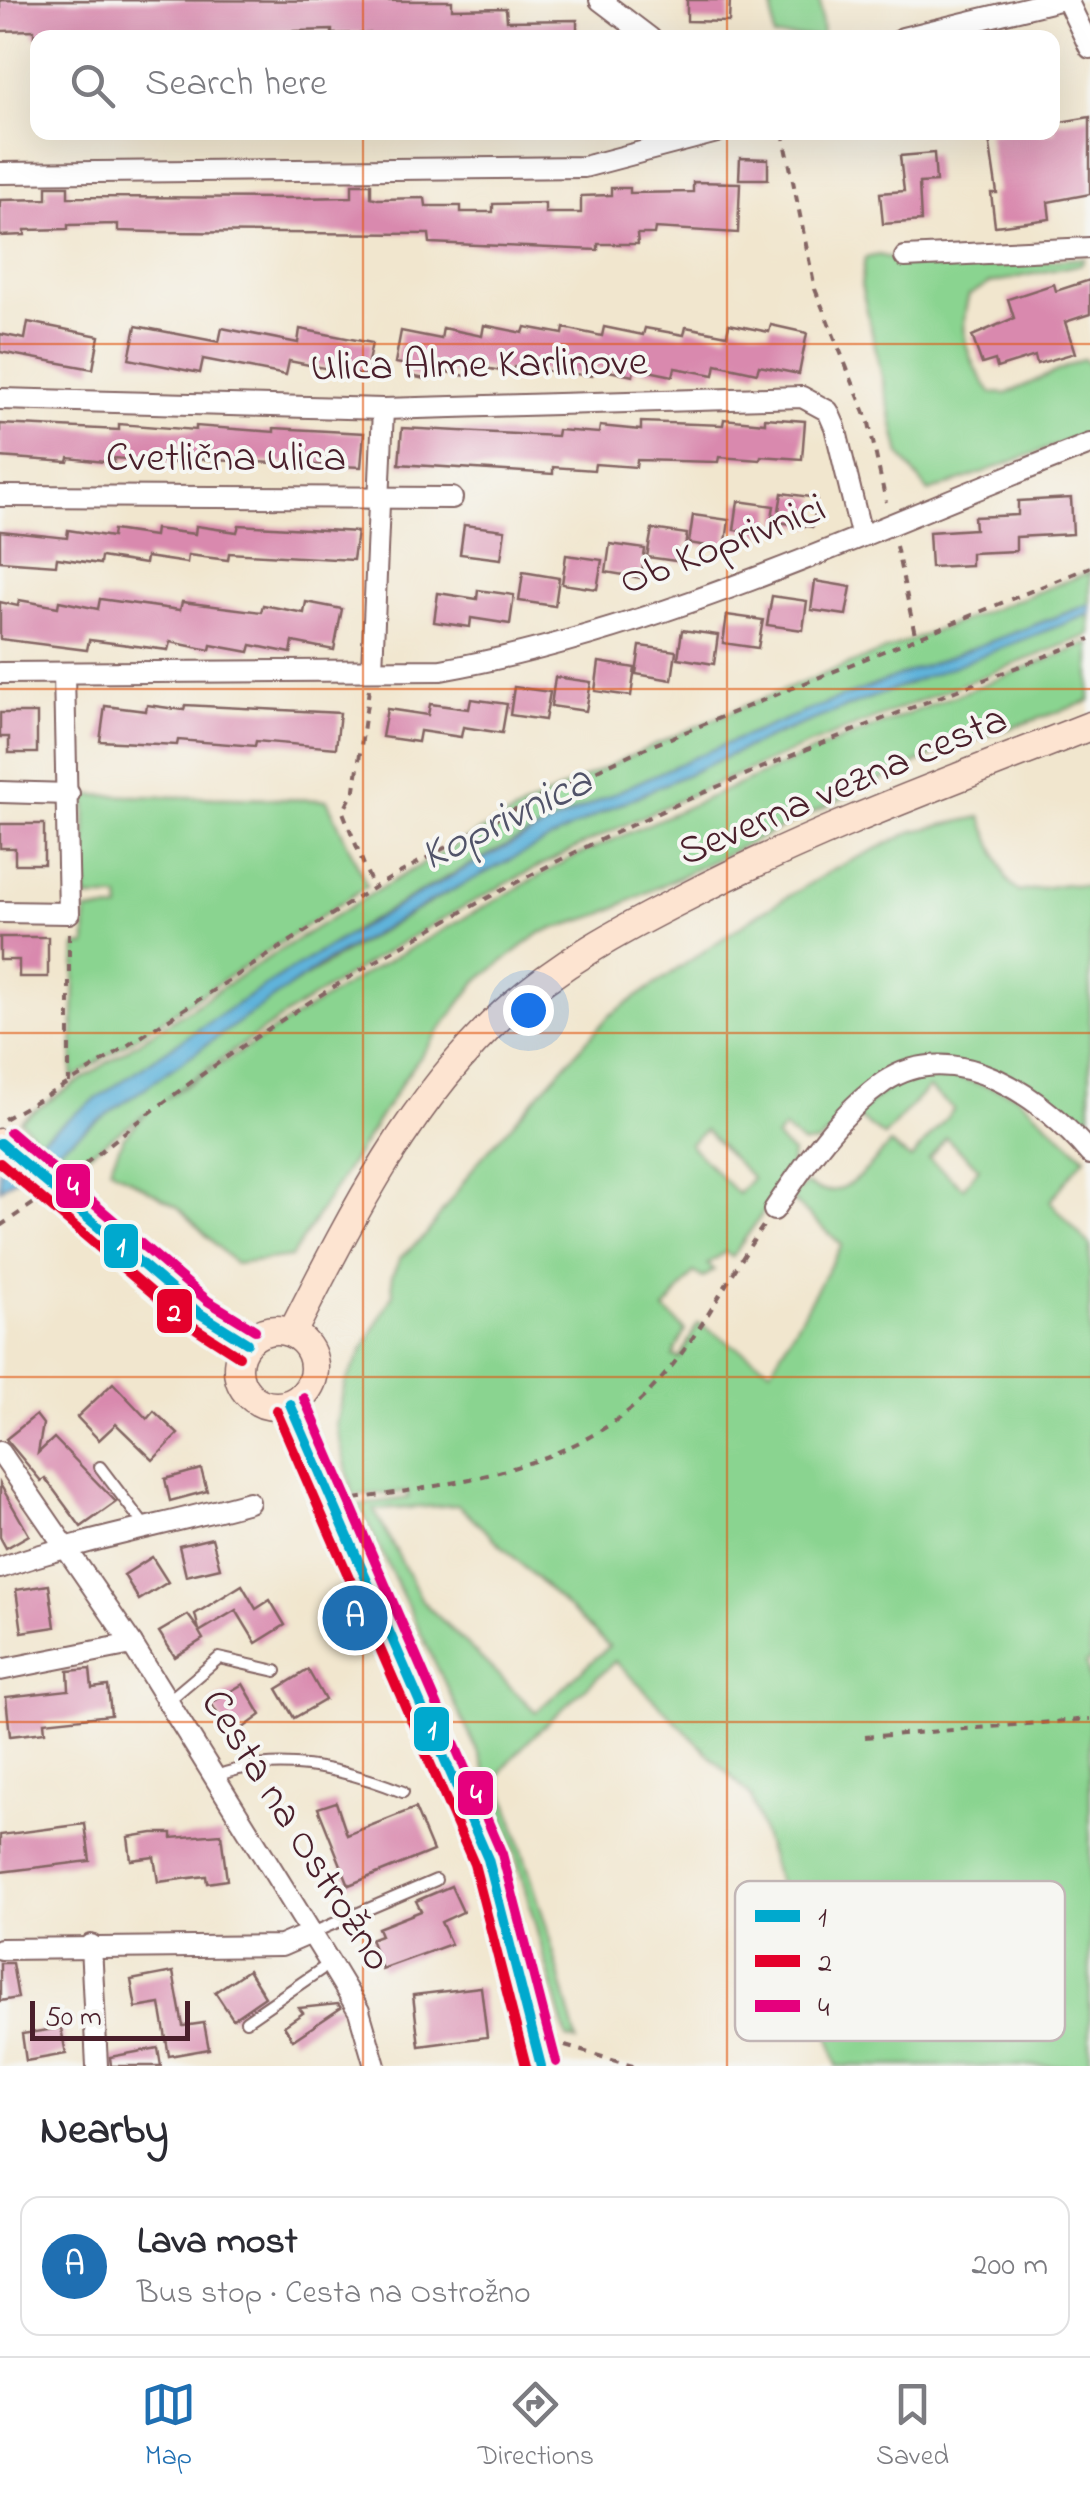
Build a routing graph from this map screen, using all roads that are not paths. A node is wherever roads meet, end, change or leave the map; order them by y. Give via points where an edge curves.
1 (1059, 0) edge
2 (1067, 0) edge
3 (609, 3) edge
4 (641, 30) edge
5 (936, 30) edge
6 (1090, 48) edge
7 (686, 140) edge
8 (0, 173) edge
9 (1090, 248) edge
10 (906, 258) dead end
11 (0, 399) edge
12 (382, 409) junction
13 (1090, 444) edge
14 (0, 496) edge
15 (378, 497) junction
16 (452, 498) dead end
17 (861, 534) junction
18 (372, 669) junction
19 (0, 673) edge
20 (64, 673) junction
21 (1090, 726) edge
22 (0, 792) edge
23 (69, 794) junction
24 (0, 912) edge
25 (2, 1131) edge
26 (1090, 1154) edge
27 (774, 1210) road end
28 (292, 1333) junction
29 (246, 1343) junction
30 (290, 1404) junction
31 (0, 1452) edge
32 (100, 1467) dead end
33 (249, 1502) dead end
34 (147, 1530) junction
35 (65, 1546) junction
36 (0, 1568) edge
37 (132, 1644) junction
38 (0, 1670) edge
39 (276, 1671) dead end
40 (167, 1702) junction
41 (214, 1777) junction
42 (403, 1792) dead end
43 (436, 1880) dead end
44 (311, 1933) junction
45 (91, 1945) junction
46 (0, 1949) edge
47 (330, 1963) junction
48 (246, 2021) dead end
49 (98, 2066) edge
50 (376, 2066) edge
51 (541, 2066) edge

1 - 5 street
2 - 6 street
3 - 4 street
7 - 8 street via 584,166
9 - 10 street
11 - 12 street, Ulica Alme Karlinove
12 - 15 street
12 - 17 street, Ulica Alme Karlinove via 802,398 828,411
13 - 17 street, Ob Koprivnici
14 - 15 street, Cvetlična ulica
15 - 16 street, Cvetlična ulica
15 - 18 street
17 - 18 street, Ob Koprivnici via 573,642 441,670
18 - 20 street, Ob Koprivnici
19 - 20 street, Ob Koprivnici
20 - 23 street
21 - 28 street, Severna vezna cesta via 788,844 597,943 505,1012 419,1109 358,1204
22 - 23 street
23 - 24 street via 69,913
25 - 29 street via 55,1189 199,1314
26 - 27 street via 1034,1098 1008,1083 942,1068 913,1070 886,1081 848,1113
28 - 29 street via 267,1330
28 - 30 street via 310,1349 314,1375
29 - 30 street via 237,1366 244,1389 264,1405
30 - 51 street via 488,1859
31 - 35 street, Cesta na Ostrožno
32 - 34 lane
33 - 34 street
34 - 35 street
35 - 36 street
35 - 37 street, Cesta na Ostrožno
37 - 38 street
37 - 40 street, Cesta na Ostrožno
39 - 40 lane via 219,1658
40 - 41 street, Cesta na Ostrožno
41 - 42 lane via 259,1765 309,1768 353,1772
41 - 44 street, Cesta na Ostrožno
43 - 44 lane
44 - 45 street via 281,1946
44 - 47 street, Cesta na Ostrožno
45 - 46 street
45 - 49 street
47 - 48 lane
47 - 50 street, Cesta na Ostrožno via 359,2011

